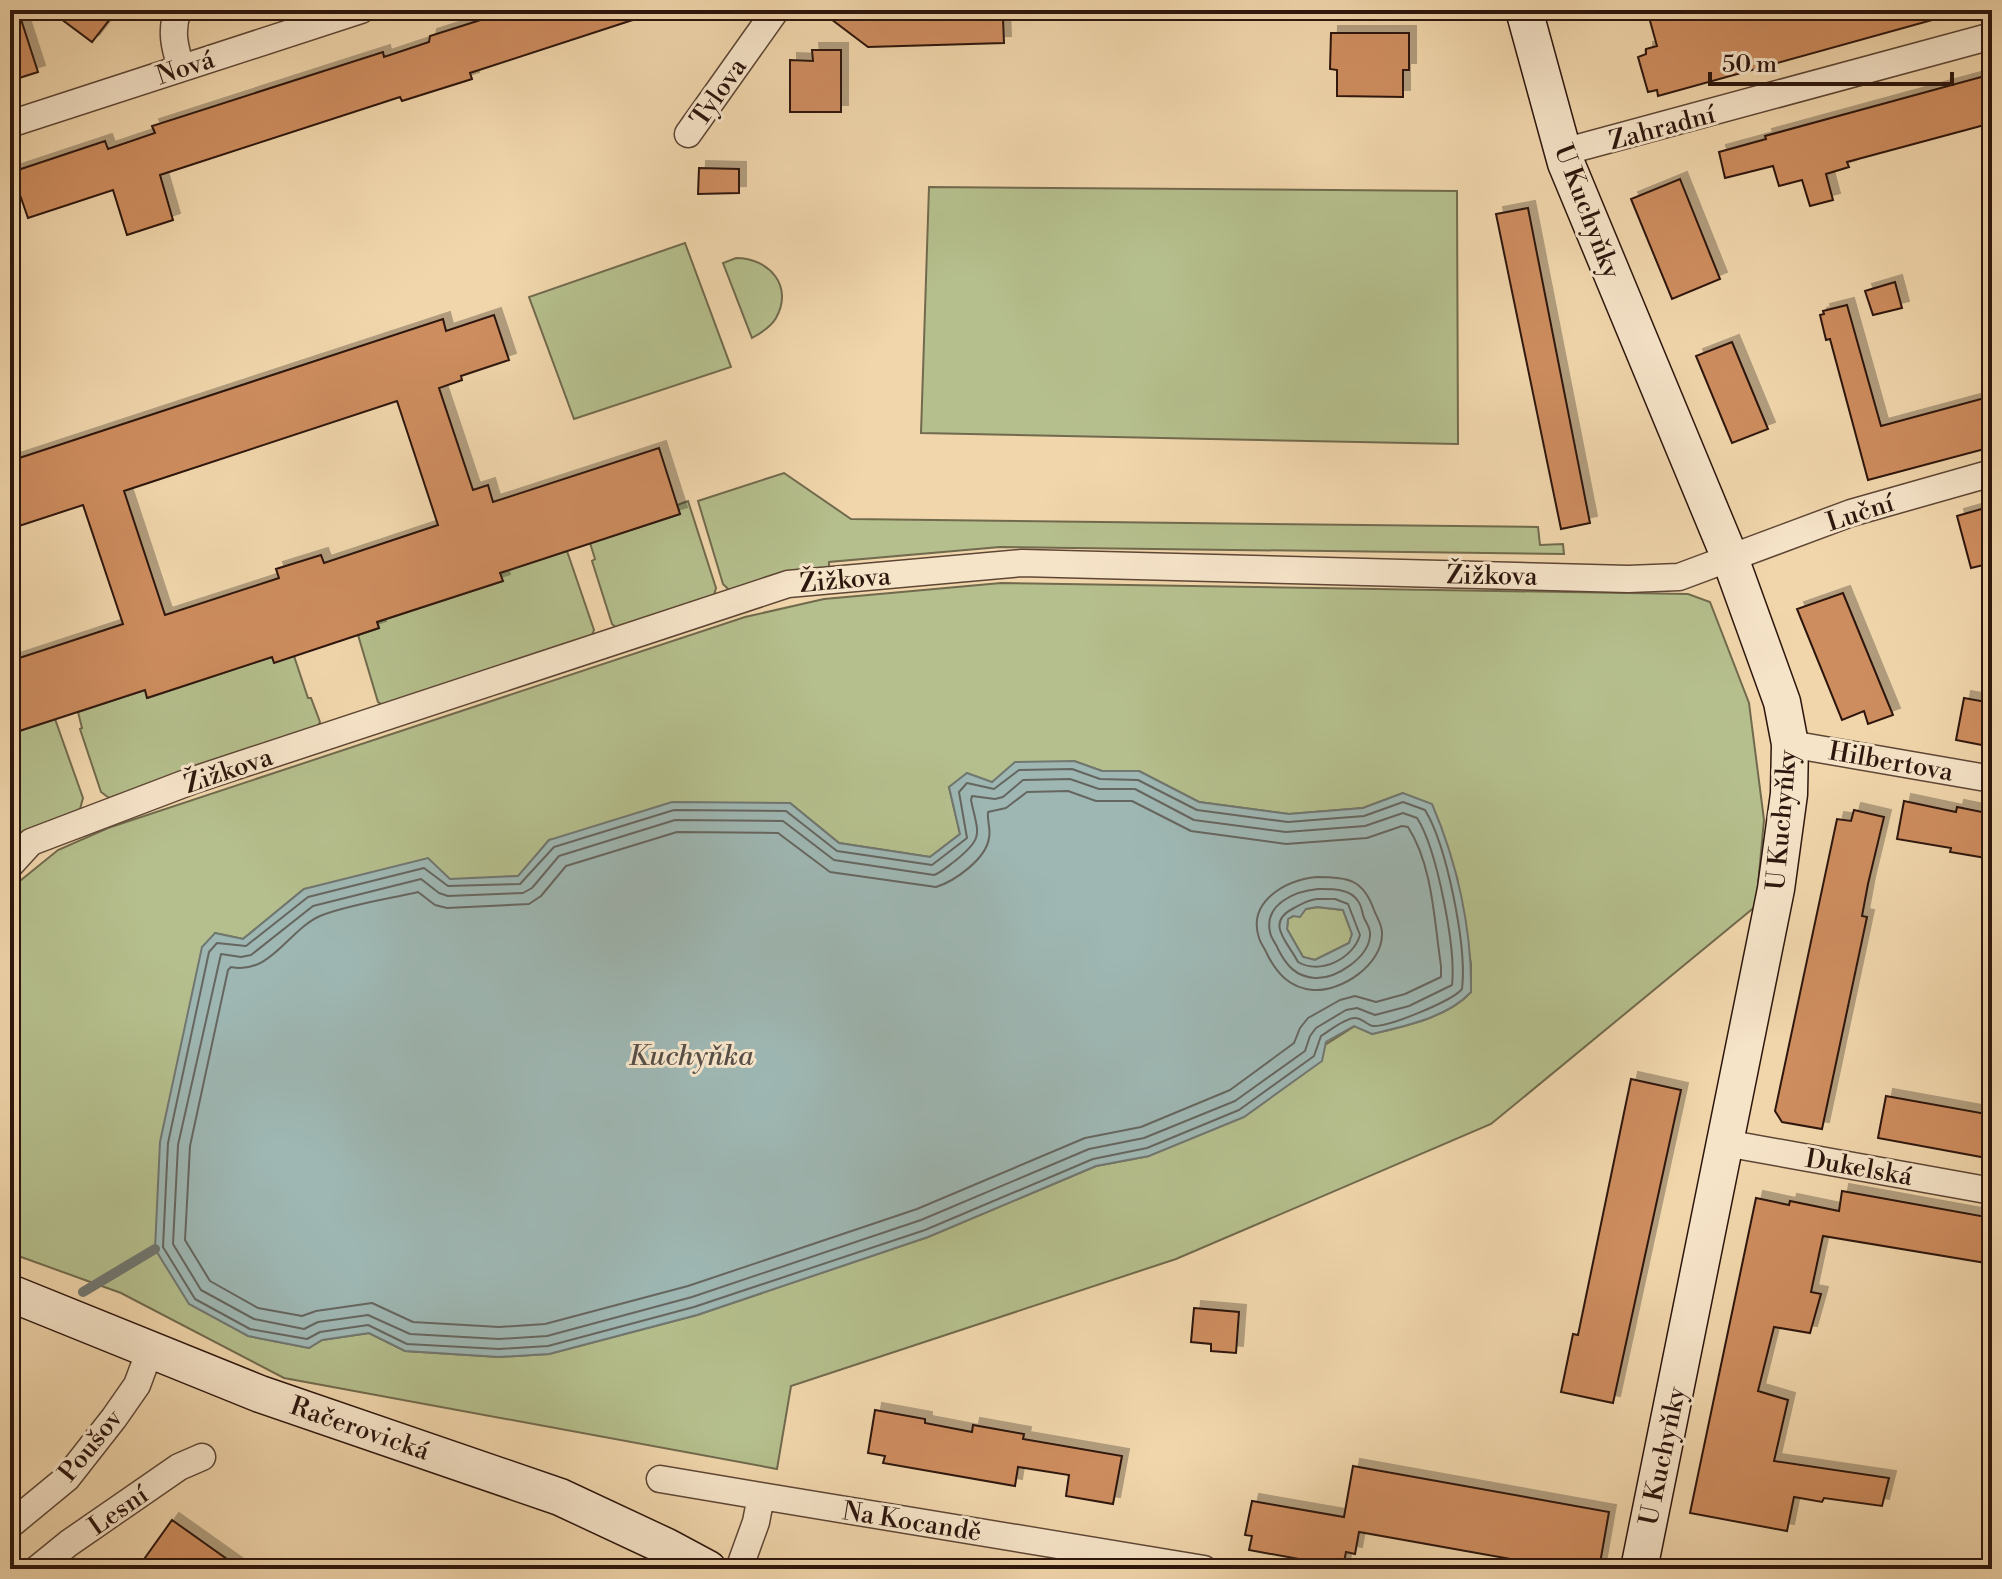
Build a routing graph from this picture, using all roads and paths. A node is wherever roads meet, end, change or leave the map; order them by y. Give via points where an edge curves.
1 (178, 10) edge
2 (361, 10) edge
3 (776, 10) edge
4 (1524, 10) edge
5 (1992, 36) edge
6 (181, 68) junction
7 (10, 124) edge
8 (688, 134) dead end
9 (1563, 152) junction
10 (1992, 473) edge
11 (1730, 558) junction
12 (1790, 744) junction
13 (1992, 779) edge
14 (10, 865) edge
15 (1725, 1143) junction
16 (1992, 1191) edge
17 (10, 1293) edge
18 (150, 1350) junction
19 (202, 1457) dead end
20 (660, 1479) dead end
21 (761, 1496) junction
22 (10, 1525) edge
23 (37, 1569) edge
24 (708, 1569) edge
25 (739, 1569) edge
26 (1204, 1569) edge
27 (1639, 1569) edge

1 - 6 street via 173,44
2 - 6 street, Nová
3 - 8 street, Tylova
4 - 9 street, U Kuchyňky
5 - 9 street, Zahradní
6 - 7 street, Nová
9 - 11 street, U Kuchyňky
10 - 11 street, Luční via 1851,513
11 - 12 street, U Kuchyňky via 1782,702
11 - 14 street, Žižkova via 1679,577 1628,579 1022,563 788,584 194,780 31,842
12 - 13 street, Hilbertova
12 - 15 street, U Kuchyňky via 1776,889
15 - 16 street, Dukelská
15 - 27 street, U Kuchyňky
17 - 18 street, Račerovická
18 - 22 street, Poušov via 137,1385 67,1478
18 - 24 street, Račerovická via 260,1394 560,1497
19 - 23 street, Lesní via 179,1467
20 - 21 street, Na Kocandě
21 - 25 street
21 - 26 street, Na Kocandě

